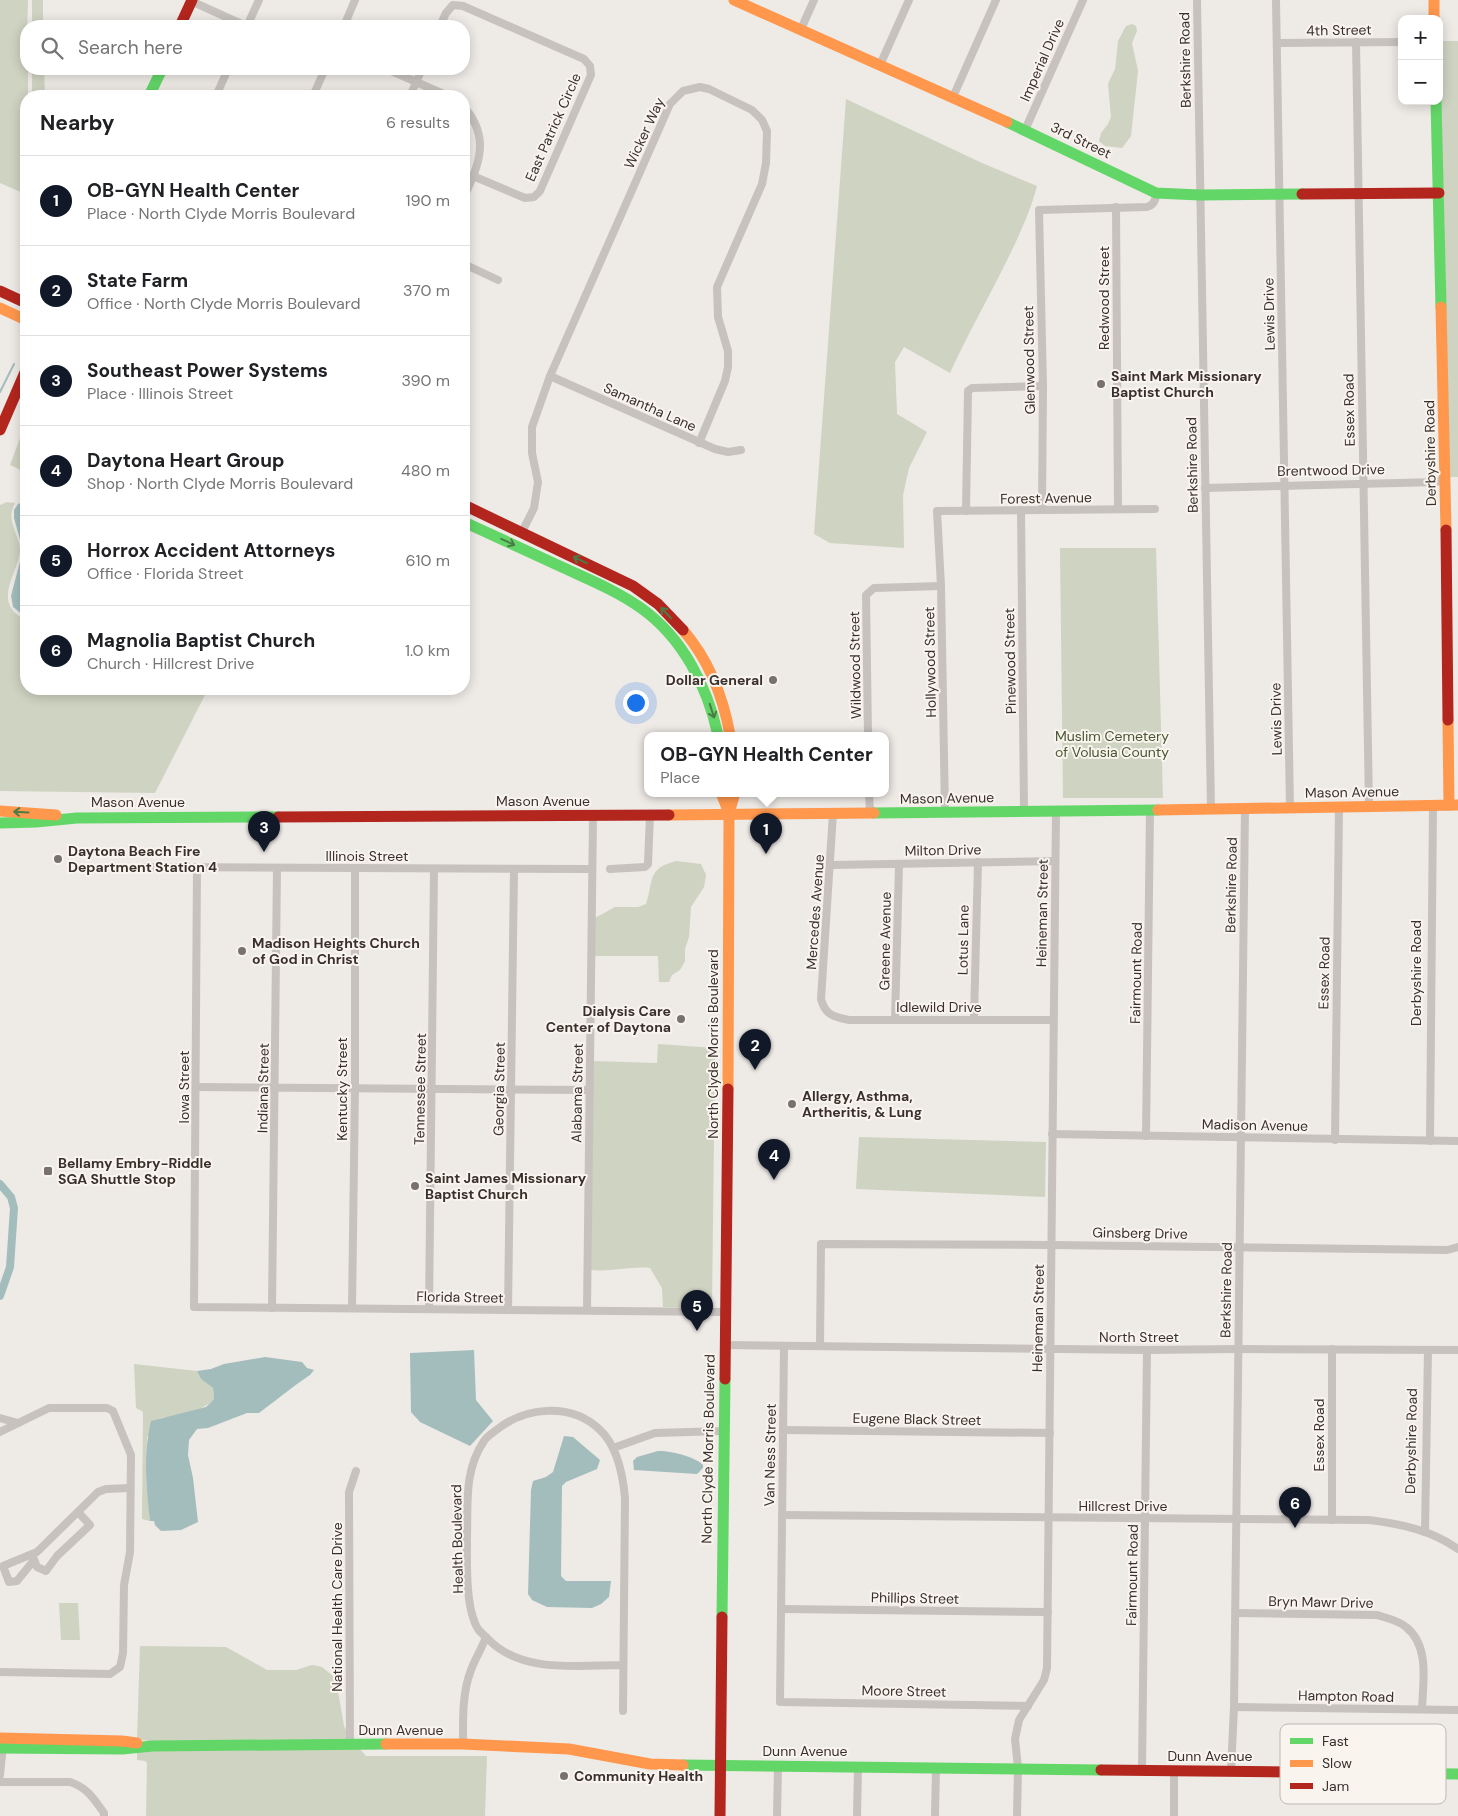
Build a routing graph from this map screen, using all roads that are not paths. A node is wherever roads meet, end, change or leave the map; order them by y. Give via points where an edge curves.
1 (259, 0) edge
2 (356, 0) edge
3 (734, 0) edge
4 (814, 0) edge
5 (909, 0) edge
6 (996, 0) edge
7 (1083, 0) edge
8 (1197, 0) edge
9 (1276, 0) edge
10 (1434, 0) edge
11 (192, 1) edge
12 (1434, 15) edge
13 (183, 20) edge
14 (233, 20) edge
15 (249, 20) edge
16 (347, 20) edge
17 (443, 20) edge
18 (801, 29) junction
19 (1356, 42) junction
20 (1398, 42) edge
21 (1277, 43) junction
22 (880, 64) junction
23 (159, 75) edge
24 (225, 75) edge
25 (322, 75) edge
26 (402, 75) edge
27 (419, 75) edge
28 (416, 81) junction
29 (152, 90) edge
30 (219, 90) edge
31 (316, 90) edge
32 (412, 90) edge
33 (435, 90) edge
34 (953, 97) junction
35 (1436, 105) edge
36 (470, 116) edge
37 (1025, 130) junction
38 (473, 176) junction
39 (470, 183) edge
40 (1156, 193) junction
41 (1280, 193) junction
42 (1357, 193) junction
43 (1439, 193) junction
44 (1200, 195) junction
45 (1116, 207) junction
46 (470, 267) edge
47 (498, 280) dead end
48 (0, 291) edge
49 (20, 300) edge
50 (0, 308) edge
51 (20, 317) edge
52 (550, 376) junction
53 (20, 384) edge
54 (1043, 386) junction
55 (0, 430) edge
56 (699, 443) junction
57 (740, 450) dead end
58 (1458, 477) edge
59 (1446, 478) junction
60 (1363, 485) junction
61 (1284, 486) junction
62 (1205, 488) junction
63 (470, 508) edge
64 (1118, 509) junction
65 (1155, 509) dead end
66 (1021, 510) junction
67 (1042, 510) junction
68 (937, 511) joint
69 (966, 511) junction
70 (470, 525) edge
71 (522, 532) junction
72 (941, 586) junction
73 (698, 650) junction
74 (686, 658) junction
75 (717, 732) edge
76 (729, 732) edge
77 (868, 732) edge
78 (722, 797) edge
79 (735, 797) edge
80 (869, 797) edge
81 (1432, 805) junction
82 (1453, 805) edge
83 (1339, 807) junction
84 (1369, 807) junction
85 (1290, 808) junction
86 (1211, 809) junction
87 (1245, 809) junction
88 (1150, 810) junction
89 (0, 811) edge
90 (1056, 811) junction
91 (1024, 812) junction
92 (729, 813) junction
93 (833, 813) junction
94 (870, 813) junction
95 (945, 813) junction
96 (650, 815) junction
97 (593, 816) junction
98 (77, 818) junction
99 (0, 823) edge
100 (1055, 861) junction
101 (978, 862) junction
102 (899, 864) junction
103 (831, 865) junction
104 (142, 867) dead end
105 (197, 867) junction
106 (277, 868) junction
107 (355, 869) junction
108 (434, 869) junction
109 (514, 869) junction
110 (592, 869) junction
111 (610, 870) dead end
112 (826, 1012) joint
113 (974, 1019) junction
114 (895, 1020) junction
115 (1053, 1020) junction
116 (196, 1087) junction
117 (276, 1088) junction
118 (355, 1088) junction
119 (433, 1088) junction
120 (512, 1089) junction
121 (589, 1090) junction
122 (1052, 1134) junction
123 (1146, 1136) junction
124 (1241, 1137) junction
125 (1335, 1140) junction
126 (1430, 1141) junction
127 (1458, 1141) edge
128 (1052, 1244) junction
129 (1458, 1247) edge
130 (1240, 1248) junction
131 (194, 1308) joint
132 (272, 1308) junction
133 (352, 1308) junction
134 (429, 1309) junction
135 (508, 1310) junction
136 (587, 1310) junction
137 (725, 1312) junction
138 (724, 1345) junction
139 (784, 1346) junction
140 (820, 1346) junction
141 (1238, 1348) junction
142 (1051, 1349) junction
143 (1332, 1349) junction
144 (1147, 1350) junction
145 (1428, 1350) junction
146 (1458, 1350) edge
147 (0, 1418) edge
148 (18, 1423) junction
149 (783, 1430) junction
150 (0, 1432) edge
151 (724, 1432) junction
152 (1050, 1434) junction
153 (613, 1448) junction
154 (356, 1471) dead end
155 (130, 1488) junction
156 (78, 1512) junction
157 (782, 1515) junction
158 (1050, 1518) junction
159 (1145, 1518) junction
160 (1236, 1519) junction
161 (1332, 1520) junction
162 (1425, 1532) junction
163 (1458, 1550) edge
164 (782, 1609) junction
165 (1048, 1612) junction
166 (1236, 1613) junction
167 (486, 1637) junction
168 (623, 1665) junction
169 (0, 1672) edge
170 (780, 1702) joint
171 (1028, 1706) junction
172 (1234, 1707) junction
173 (1422, 1709) junction
174 (1458, 1710) edge
175 (623, 1711) dead end
176 (1, 1743) edge
177 (463, 1744) junction
178 (350, 1745) junction
179 (720, 1766) junction
180 (778, 1766) junction
181 (858, 1767) junction
182 (936, 1768) junction
183 (1018, 1768) junction
184 (1142, 1771) junction
185 (1174, 1771) junction
186 (1231, 1771) junction
187 (1280, 1772) edge
188 (0, 1775) edge
189 (0, 1782) edge
190 (104, 1816) edge
191 (720, 1816) edge
192 (777, 1816) edge
193 (857, 1816) edge
194 (936, 1816) edge
195 (1017, 1816) edge
196 (1174, 1816) edge

1 - 15 street
2 - 16 street
3 - 18 main road, 3rd Street
4 - 18 street
5 - 22 street
6 - 34 street
7 - 37 street, Imperial Drive
8 - 44 street, Berkshire Road
9 - 21 street, Lewis Drive
10 - 12 main road
11 - 13 main road
11 - 14 street
17 - 38 street, East Patrick Circle via 454,5 463,6 584,59 590,66 591,75 540,191 534,198 525,198
18 - 22 main road, 3rd Street
19 - 20 street, 4th Street
19 - 21 street, 4th Street
19 - 42 street, Essex Road
21 - 41 street, Lewis Drive
22 - 34 main road, 3rd Street
23 - 29 main road
24 - 30 street
25 - 31 street
26 - 28 street
27 - 28 street
28 - 32 street
28 - 33 street
34 - 37 main road, 3rd Street
35 - 43 main road, Derbyshire Road
36 - 38 street via 480,141 479,162
37 - 40 main road, 3rd Street
38 - 39 street
40 - 44 main road, 3rd Street
40 - 45 street via 1150,206
41 - 42 main road, 3rd Street
41 - 44 main road, 3rd Street
41 - 61 street, Lewis Drive
42 - 43 main road, 3rd Street
42 - 60 street, Essex Road
43 - 59 main road, Derbyshire Road
44 - 62 street, Berkshire Road
45 - 54 street, Glenwood Street via 1039,210
45 - 64 street, Redwood Street
46 - 47 street
48 - 49 main road
50 - 51 main road
52 - 56 street, Samantha Lane
52 - 56 street, Wicker Way via 670,104 683,91 700,87 709,89 752,110 762,120 767,146 762,184 717,287 718,317 728,351 728,367
52 - 71 street, Wicker Way via 532,427 532,453 538,482 534,508
53 - 55 main road
54 - 67 street, Glenwood Street
54 - 69 street via 972,388 968,391
56 - 57 street, Samantha Lane via 728,452
58 - 59 main road, Brentwood Drive
59 - 60 street, Brentwood Drive via 1437,482
59 - 82 main road, Derbyshire Road
60 - 61 street, Brentwood Drive
60 - 84 street, Essex Road
61 - 62 street, Brentwood Drive
61 - 85 street, Lewis Drive
62 - 86 street, Berkshire Road
63 - 71 main road
64 - 65 street, Forest Avenue
64 - 67 street, Forest Avenue
66 - 67 street, Forest Avenue
66 - 69 street, Forest Avenue
66 - 91 street, Pinewood Street
68 - 69 street, Forest Avenue
68 - 72 street, Hollywood Street
70 -> 74 main road via 588,578 627,600 661,626
73 -> 71 main road via 682,628 642,592
72 - 77 street, Wildwood Street via 874,588 866,595
72 - 95 street, Hollywood Street
73 - 74 main road
73 - 76 main road via 717,686
74 -> 75 main road via 706,693
78 - 92 main road, North Clyde Morris Boulevard
79 - 92 main road, North Clyde Morris Boulevard
80 - 94 street
81 - 82 main road, Mason Avenue
81 - 84 main road, Mason Avenue
81 - 126 street, Derbyshire Road
83 - 84 main road, Mason Avenue
83 - 85 main road, Mason Avenue
83 - 125 street, Essex Road
85 - 87 main road, Mason Avenue
86 - 87 main road, Mason Avenue
86 - 88 main road, Mason Avenue
87 - 124 street, Berkshire Road
88 - 90 main road, Mason Avenue
88 - 123 street, Fairmount Road
98 -> 89 main road, Mason Avenue
90 - 91 main road, Mason Avenue
90 - 100 street, Heineman Street
91 - 95 main road, Mason Avenue
92 - 93 main road, Mason Avenue
92 - 96 main road, Mason Avenue
92 - 137 main road, North Clyde Morris Boulevard
93 - 94 main road, Mason Avenue
93 - 103 street, Mercedes Avenue
94 - 95 main road, Mason Avenue
96 - 97 main road, Mason Avenue
96 - 111 street via 648,864
97 - 98 main road, Mason Avenue
97 - 110 street, Alabama Street
98 - 99 main road, Mason Avenue
100 - 101 street, Milton Drive
100 - 115 street, Heineman Street
101 - 102 street, Milton Drive
101 - 113 street, Lotus Lane
102 - 103 street, Milton Drive
102 - 114 street, Greene Avenue
103 - 112 street, Mercedes Avenue via 821,998
104 - 105 street, Illinois Street
105 - 106 street, Illinois Street
105 - 116 street, Iowa Street
106 - 107 street, Illinois Street
106 - 117 street, Indiana Street
107 - 108 street, Illinois Street
107 - 118 street, Kentucky Street
108 - 109 street, Illinois Street
108 - 119 street, Tennessee Street
109 - 110 street, Illinois Street
109 - 120 street, Georgia Street
110 - 121 street, Alabama Street
112 - 114 street, Idlewild Drive via 848,1020
113 - 114 street, Idlewild Drive
113 - 115 street, Idlewild Drive
115 - 122 street, Heineman Street
116 - 117 street
116 - 131 street, Iowa Street
117 - 118 street
117 - 132 street, Indiana Street
118 - 119 street
118 - 133 street, Kentucky Street
119 - 120 street
119 - 134 street, Tennessee Street
120 - 121 street
120 - 135 street, Georgia Street
121 - 136 street, Alabama Street
122 - 123 street, Madison Avenue
122 - 128 street, Heineman Street
123 - 124 street, Madison Avenue
124 - 125 street, Madison Avenue
124 - 130 street, Berkshire Road
125 - 126 street, Madison Avenue
126 - 127 street, Madison Avenue
128 - 130 street, Ginsberg Drive
128 - 140 street, Ginsberg Drive via 821,1244
128 - 142 street, Heineman Street
129 - 130 street, Ginsberg Drive via 1447,1250
130 - 141 street, Berkshire Road
131 - 132 street, Florida Street
132 - 133 street, Florida Street
133 - 134 street, Florida Street
134 - 135 street, Florida Street
135 - 136 street, Florida Street
136 - 137 street, Florida Street
137 - 138 main road, North Clyde Morris Boulevard
138 - 139 street
138 - 151 main road, North Clyde Morris Boulevard
139 - 140 street
139 - 149 street, Van Ness Street
140 - 142 street, North Street
141 - 143 street, North Street
141 - 144 street, North Street
141 - 160 street, Berkshire Road
142 - 144 street, North Street
142 - 152 street, Heineman Street
143 - 145 street, North Street
143 - 161 street, Essex Road
144 - 159 street, Fairmount Road
145 - 146 street, North Street
145 - 162 street, Derbyshire Road
147 - 148 street
148 - 150 street
148 - 155 street via 49,1408 110,1409 130,1452
149 - 152 street, Eugene Black Street
149 - 157 street, Van Ness Street
151 - 153 street via 655,1433
151 - 179 main road, North Clyde Morris Boulevard
152 - 158 street, Heineman Street
153 - 167 street, Health Boulevard via 600,1429 558,1410 530,1412 505,1422 485,1439 468,1479 467,1568 470,1605 478,1629
153 - 168 street, Health Boulevard via 623,1476 625,1498
154 - 178 street, National Health Care Drive via 349,1492
155 - 156 street via 98,1492
155 - 169 street via 130,1552 124,1585 120,1667 110,1674
156 - 156 street via 33,1557 37,1567 46,1571 90,1525
157 - 158 street, Hillcrest Drive
157 - 164 street, Van Ness Street
158 - 159 street, Hillcrest Drive
158 - 165 street, Heineman Street
159 - 160 street, Hillcrest Drive
159 - 184 street, Fairmount Road
160 - 161 street, Hillcrest Drive
160 - 166 street, Berkshire Road
161 - 162 street, Hillcrest Drive via 1369,1520
162 - 163 street, Hillcrest Drive via 1445,1540
164 - 165 street, Phillips Street
164 - 170 street, Van Ness Street
165 - 171 street, Heineman Street via 1047,1668 1044,1680
166 - 172 street, Berkshire Road
166 - 173 street, Bryn Mawr Drive via 1376,1614 1392,1619 1406,1627 1423,1654
167 - 168 street, Health Boulevard via 514,1659 531,1663
167 - 177 street via 467,1681
168 - 175 street, Health Boulevard
170 - 171 street, Moore Street
171 - 183 street, Heineman Street via 1019,1720 1015,1738
172 - 173 street, Hampton Road
172 - 186 street, Berkshire Road
173 - 174 street, Hampton Road
176 - 178 main road, Dunn Avenue via 122,1749
176 - 188 street
177 - 178 main road, Dunn Avenue
177 - 179 main road, Dunn Avenue via 569,1749 650,1764
179 - 180 main road, Dunn Avenue
179 - 191 main road, North Clyde Morris Boulevard
180 - 181 main road, Dunn Avenue
180 - 192 street
181 - 182 main road, Dunn Avenue
181 - 193 street
182 - 183 main road, Dunn Avenue
182 - 194 street
183 - 184 main road, Dunn Avenue
183 - 195 street, Heineman Street
184 - 185 main road, Dunn Avenue
185 - 186 main road, Dunn Avenue
185 - 196 street
186 - 187 main road, Dunn Avenue
189 - 190 street via 70,1782 86,1789

